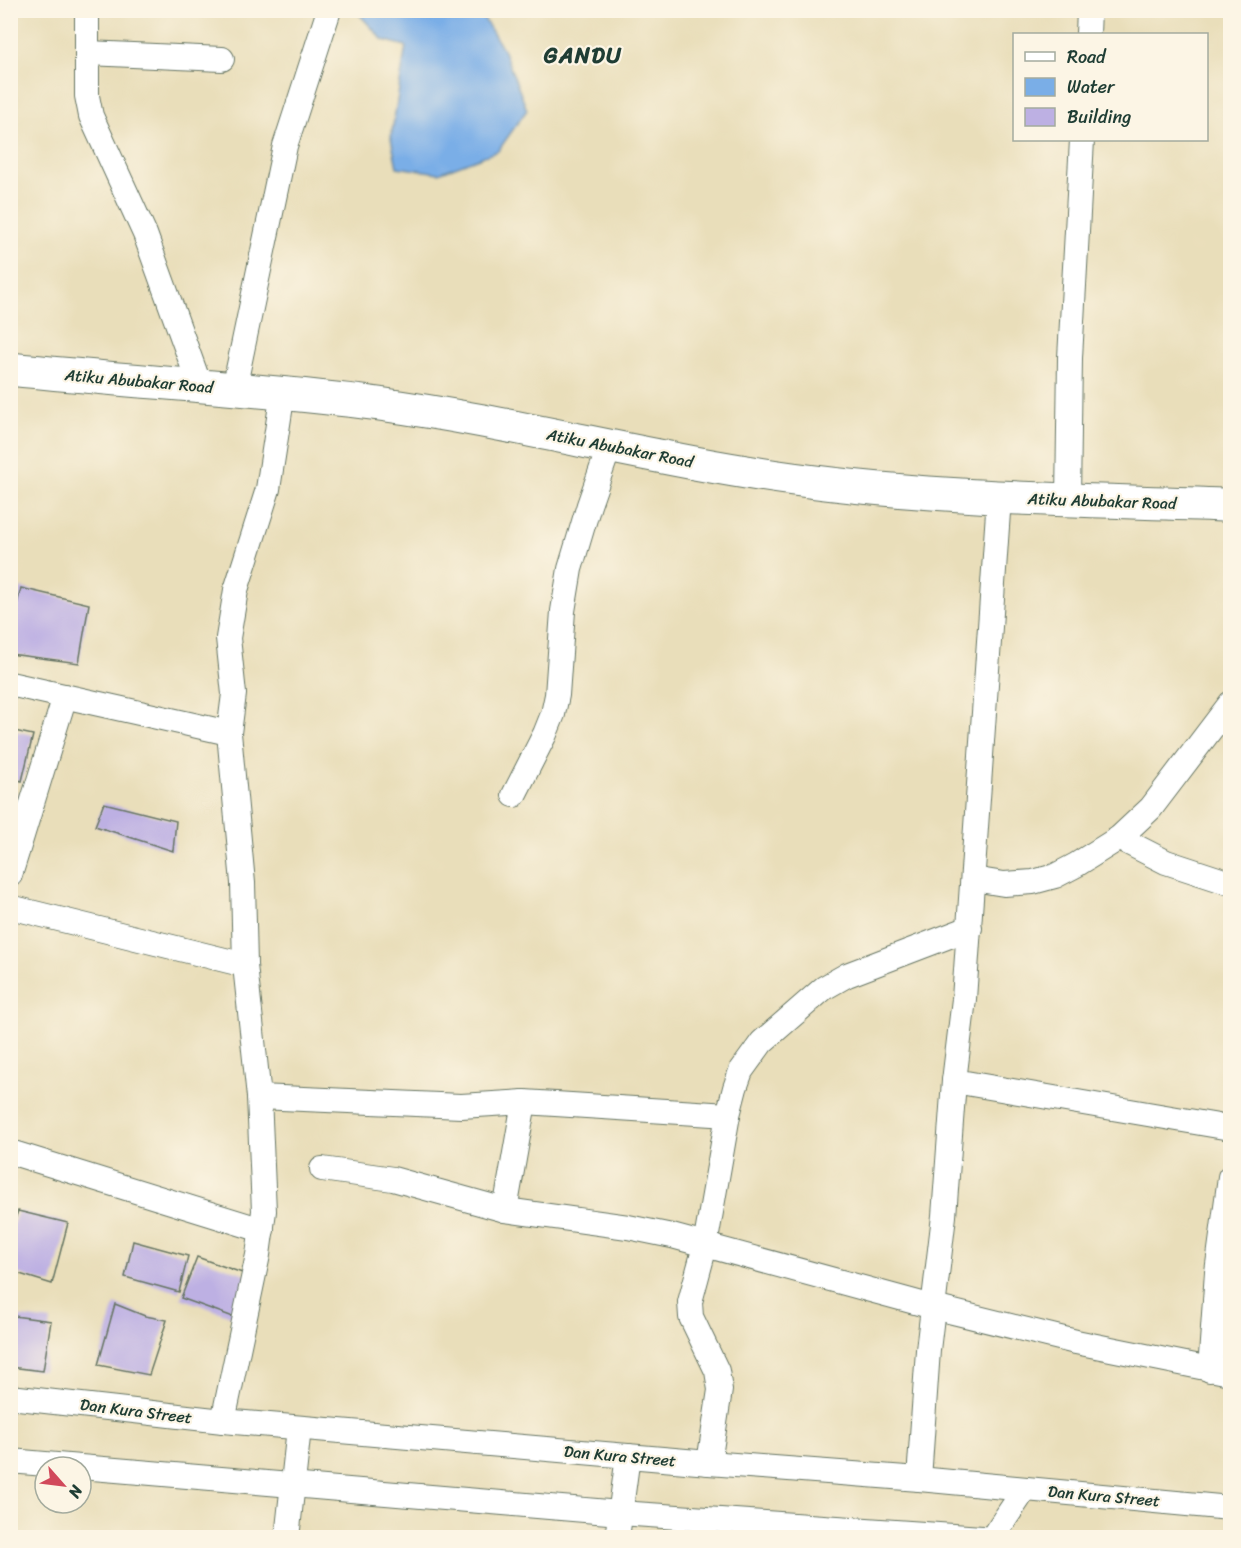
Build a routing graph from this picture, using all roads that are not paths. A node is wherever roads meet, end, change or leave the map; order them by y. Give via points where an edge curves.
1 (87, 10) edge
2 (329, 10) edge
3 (1089, 10) edge
4 (1088, 33) edge
5 (88, 53) junction
6 (222, 59) dead end
7 (1082, 141) edge
8 (10, 369) edge
9 (200, 386) junction
10 (234, 389) junction
11 (283, 392) junction
12 (610, 445) junction
13 (999, 498) junction
14 (1068, 499) junction
15 (1230, 505) edge
16 (10, 684) edge
17 (65, 696) junction
18 (1230, 704) edge
19 (229, 733) junction
20 (514, 795) dead end
21 (1119, 838) junction
22 (10, 875) edge
23 (973, 879) junction
24 (1230, 883) edge
25 (10, 907) edge
26 (970, 928) junction
27 (245, 965) junction
28 (954, 1081) junction
29 (259, 1097) junction
30 (524, 1102) junction
31 (728, 1115) junction
32 (1230, 1128) edge
33 (10, 1152) edge
34 (322, 1170) dead end
35 (1230, 1177) edge
36 (505, 1210) junction
37 (262, 1230) junction
38 (705, 1246) junction
39 (933, 1307) junction
40 (1220, 1371) edge
41 (10, 1397) edge
42 (224, 1421) junction
43 (299, 1428) junction
44 (628, 1456) junction
45 (10, 1461) edge
46 (709, 1463) junction
47 (919, 1479) junction
48 (293, 1484) junction
49 (1025, 1489) junction
50 (1230, 1508) edge
51 (620, 1512) junction
52 (288, 1538) edge
53 (617, 1538) edge
54 (982, 1538) edge
55 (992, 1538) edge

1 - 5 street
2 - 10 street via 285,146
3 - 4 street
5 - 6 street
5 - 9 street via 87,96 91,116 145,234
7 - 14 street via 1070,358
8 - 9 street, Atiku Abubakar Road
9 - 10 street, Atiku Abubakar Road
10 - 11 street, Atiku Abubakar Road
11 - 12 street, Atiku Abubakar Road via 459,417
11 - 19 street via 268,489 231,614 228,638 234,694
12 - 13 street, Atiku Abubakar Road via 726,470 866,488
12 - 20 street via 570,569 553,714
13 - 14 street, Atiku Abubakar Road
13 - 23 street
14 - 15 street, Atiku Abubakar Road
16 - 17 street
17 - 19 street
17 - 22 street
18 - 21 street via 1152,808
19 - 27 street via 243,883
21 - 23 street via 1076,866 1034,882 1004,884
21 - 24 street via 1166,862
23 - 26 street
25 - 27 street
26 - 28 street
26 - 31 street via 847,975 824,988 749,1057
27 - 29 street
28 - 32 street
28 - 39 street
29 - 30 street via 461,1106
29 - 37 street
30 - 31 street
30 - 36 street
31 - 38 street
33 - 37 street
34 - 36 street via 393,1179
35 - 40 street via 1217,1272
36 - 38 street via 628,1227
37 - 42 street
38 - 39 street
38 - 46 street via 690,1308 717,1371 720,1390
39 - 40 street via 1076,1342
39 - 47 street
41 - 42 street, Dan Kura Street
42 - 43 street, Dan Kura Street
43 - 44 street, Dan Kura Street
43 - 48 street
44 - 46 street, Dan Kura Street
44 - 51 street
45 - 48 street
46 - 47 street, Dan Kura Street
47 - 49 street, Dan Kura Street
48 - 51 street
48 - 52 street
49 - 50 street, Dan Kura Street
49 - 55 street
51 - 53 street
51 - 54 street

